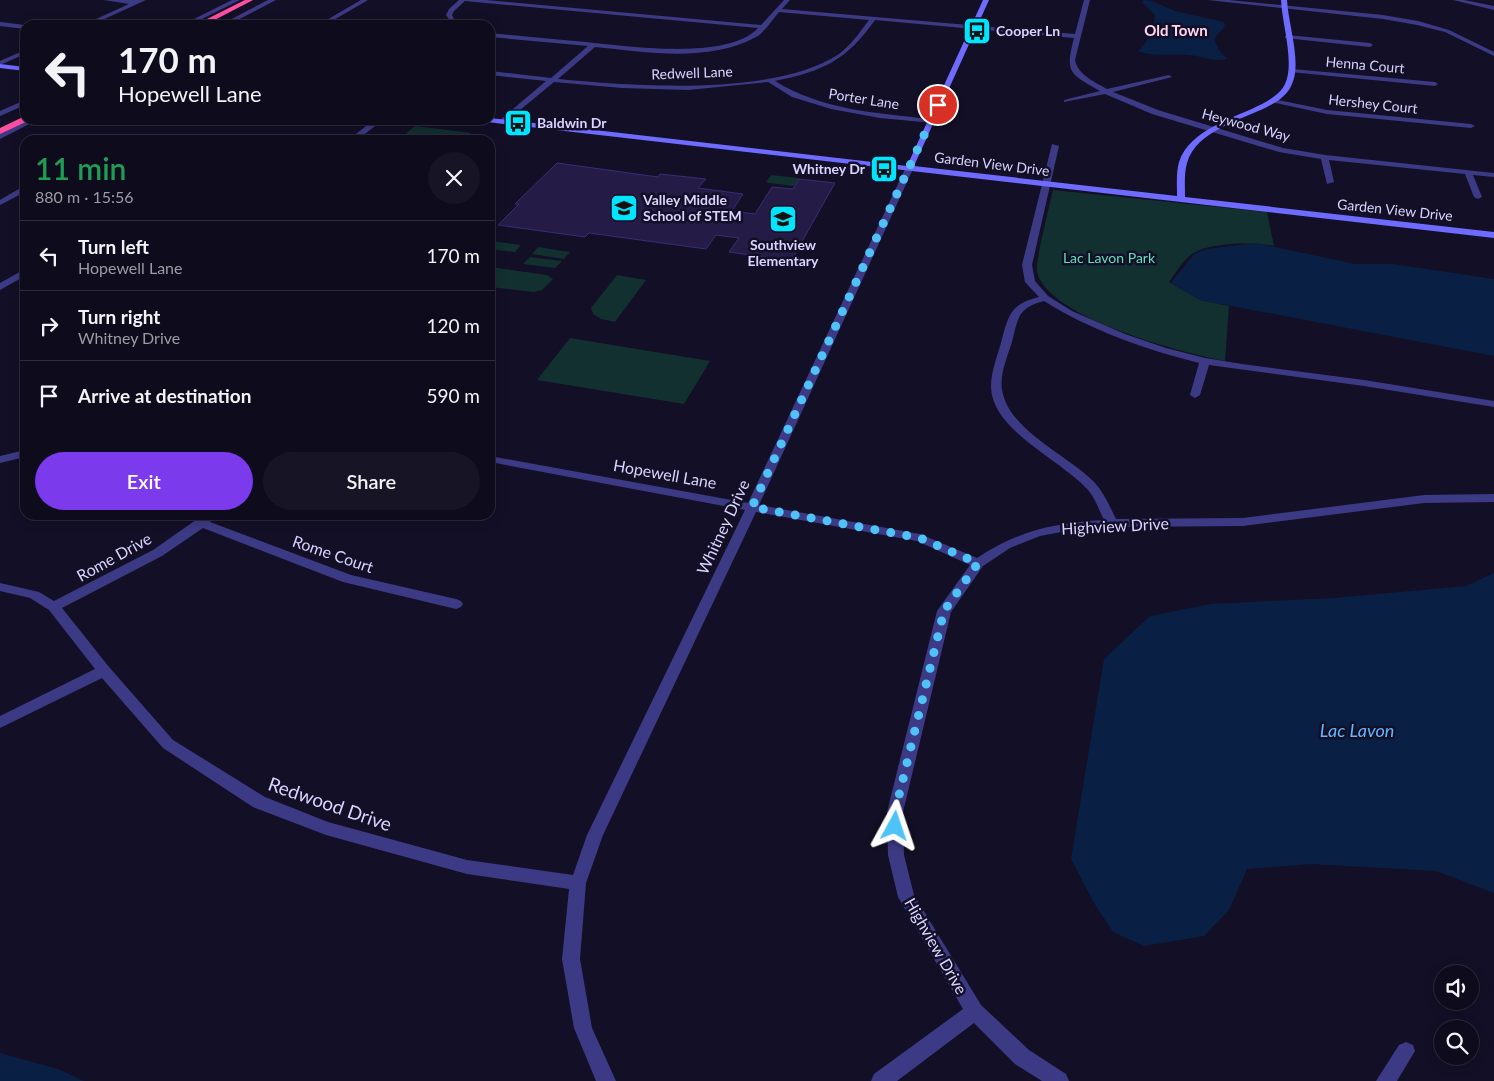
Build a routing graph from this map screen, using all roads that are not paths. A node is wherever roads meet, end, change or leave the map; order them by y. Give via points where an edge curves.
1 (107, 0) edge
2 (236, 0) edge
3 (250, 0) edge
4 (263, 0) edge
5 (273, 0) edge
6 (365, 0) edge
7 (465, 0) edge
8 (788, 0) edge
9 (986, 0) edge
10 (1087, 0) edge
11 (1211, 0) edge
12 (1456, 0) edge
13 (139, 1) edge
14 (1284, 4) edge
15 (1494, 8) edge
16 (779, 10) junction
17 (873, 18) junction
18 (97, 20) edge
19 (195, 20) edge
20 (209, 20) edge
21 (223, 20) edge
22 (233, 20) edge
23 (330, 20) edge
24 (451, 20) edge
25 (0, 24) edge
26 (20, 26) edge
27 (763, 27) junction
28 (973, 27) junction
29 (495, 35) edge
30 (1078, 36) junction
31 (1287, 37) junction
32 (593, 45) junction
33 (1370, 45) dead end
34 (1494, 54) edge
35 (20, 55) edge
36 (0, 65) edge
37 (20, 68) edge
38 (1292, 71) junction
39 (495, 74) edge
40 (1169, 77) dead end
41 (552, 80) junction
42 (769, 80) junction
43 (1435, 84) dead end
44 (1106, 92) junction
45 (1066, 101) dead end
46 (1273, 101) junction
47 (20, 104) edge
48 (20, 112) edge
49 (0, 114) edge
50 (20, 121) edge
51 (495, 121) edge
52 (930, 121) junction
53 (0, 122) edge
54 (503, 122) junction
55 (23, 125) edge
56 (372, 125) edge
57 (1471, 126) dead end
58 (1212, 130) junction
59 (0, 131) edge
60 (359, 135) edge
61 (0, 136) edge
62 (1055, 146) dead end
63 (1325, 157) junction
64 (909, 168) junction
65 (1468, 172) junction
66 (1494, 175) edge
67 (1330, 182) dead end
68 (1046, 184) junction
69 (20, 192) edge
70 (1478, 197) dead end
71 (1181, 199) junction
72 (0, 203) edge
73 (1494, 235) edge
74 (20, 275) edge
75 (0, 287) edge
76 (1045, 298) junction
77 (1205, 361) junction
78 (1195, 394) dead end
79 (1494, 404) edge
80 (20, 455) edge
81 (0, 460) edge
82 (495, 460) edge
83 (1494, 498) edge
84 (752, 507) junction
85 (206, 520) edge
86 (209, 520) edge
87 (1112, 523) junction
88 (978, 563) junction
89 (0, 587) edge
90 (456, 604) dead end
91 (54, 608) junction
92 (104, 671) junction
93 (0, 722) edge
94 (578, 884) junction
95 (975, 1011) junction
96 (1406, 1051) dead end
97 (606, 1081) edge
98 (881, 1081) edge
99 (1059, 1081) edge
100 (1386, 1081) edge

1 - 13 street
2 - 19 street
3 - 20 highway
4 - 21 highway
5 - 22 street
6 - 23 street
7 - 24 street via 451,10
7 - 27 street
8 - 16 street
9 - 28 street, Whitney Drive
10 - 30 street, Heywood Way
11 - 14 street
12 - 15 street
13 - 18 street
14 - 31 street
14 - 34 street via 1418,23 1447,31
16 - 17 street
16 - 27 street
17 - 28 street
17 - 42 street, Redwell Lane via 856,43 841,55 810,69
25 - 26 street
27 - 32 street via 743,41 703,50 661,52
28 - 30 street
28 - 52 street, Whitney Drive
29 - 32 street
30 - 44 street, Heywood Way via 1073,67 1082,78
31 - 33 street
31 - 38 street
32 - 41 street
35 - 36 street
36 - 37 street
38 - 43 street, Henna Court
38 - 46 street via 1288,86
39 - 41 street, Redwell Lane
40 - 44 street
41 - 42 street, Redwell Lane via 668,89
41 - 54 street
42 - 52 street, Porter Lane via 797,97 828,107
44 - 45 street
44 - 58 street, Heywood Way
46 - 57 street, Hershey Court via 1327,112
46 - 58 street
47 - 49 street
48 - 53 highway
50 - 59 highway
51 - 54 street, Garden View Drive
52 - 64 street, Whitney Drive
54 - 64 street, Garden View Drive
55 - 61 street
56 - 60 street
58 - 63 street, Heywood Way via 1282,150
58 - 71 street via 1196,141 1185,156
62 - 68 street
63 - 65 street, Heywood Way
63 - 67 street
64 - 68 street, Garden View Drive
64 - 84 street, Whitney Drive
65 - 66 street, Heywood Way
65 - 70 street
68 - 71 street, Garden View Drive
68 - 76 street via 1027,265 1030,282
69 - 72 street
71 - 73 street, Garden View Drive
74 - 75 street
76 - 77 street via 1069,313 1121,336
76 - 87 street via 1028,302 1014,312 997,380 997,394 1016,425 1092,487
77 - 78 street
77 - 79 street
80 - 81 street
82 - 84 street, Hopewell Lane
83 - 87 street, Highview Drive via 1424,499 1243,522
84 - 88 street, Hopewell Lane via 920,538
84 - 94 street, Whitney Drive via 595,835
85 - 91 street, Rome Drive via 158,552
86 - 90 street, Rome Court via 348,579
87 - 88 street, Highview Drive via 1037,533 1006,545
88 - 95 street, Highview Drive via 944,611 895,812 896,855 906,898
89 - 91 street, Redwood Drive via 34,595
91 - 92 street, Redwood Drive
92 - 93 street
92 - 94 street, Redwood Drive via 168,744 259,802 326,828 467,867
94 - 97 street, Whitney Drive via 572,959 583,1028
95 - 98 street
95 - 99 street, Highview Drive via 1022,1057
96 - 100 street

